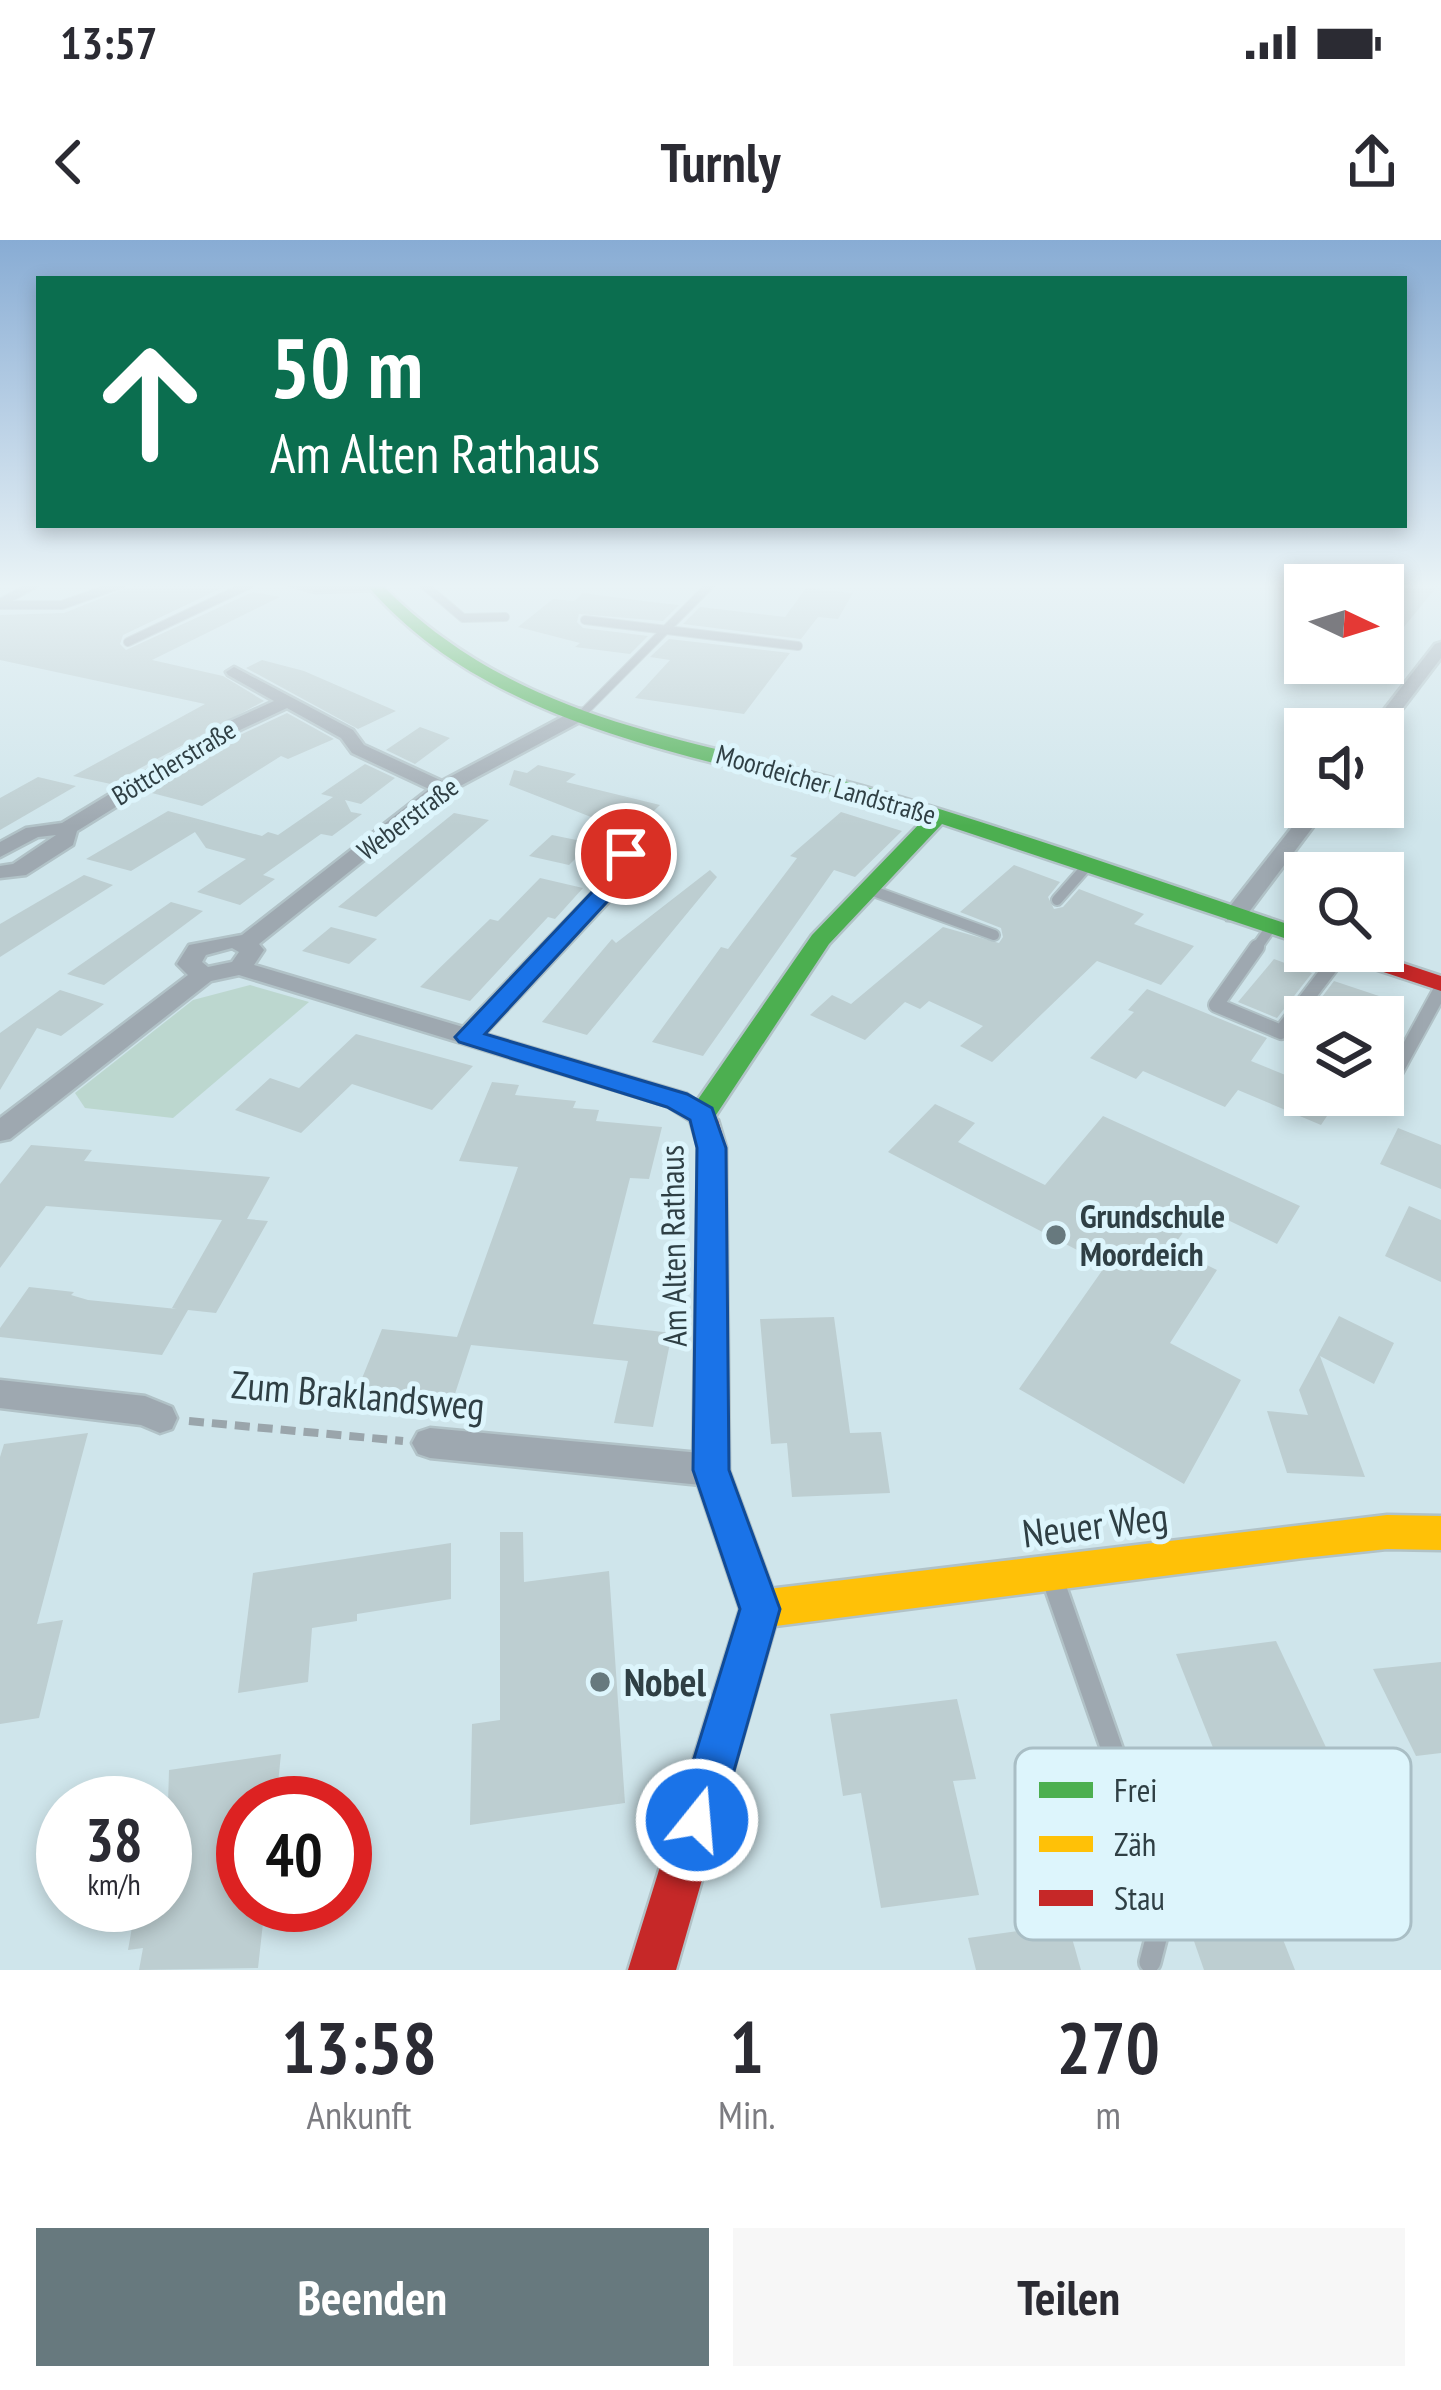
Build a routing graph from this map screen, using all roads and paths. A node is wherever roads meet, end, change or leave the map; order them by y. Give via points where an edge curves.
1 (471, 665) edge
2 (631, 665) edge
3 (1427, 665) edge
4 (234, 672) dead end
5 (284, 703) junction
6 (1394, 708) edge
7 (583, 712) junction
8 (442, 788) junction
9 (938, 816) junction
10 (67, 827) junction
11 (1302, 828) edge
12 (0, 851) edge
13 (626, 854) dead end
14 (1087, 866) junction
15 (0, 872) edge
16 (865, 888) junction
17 (1057, 900) dead end
18 (1235, 915) junction
19 (1271, 927) junction
20 (1284, 931) edge
21 (994, 935) dead end
22 (243, 956) junction
23 (1327, 972) edge
24 (1400, 972) edge
25 (1441, 987) edge
26 (468, 1037) junction
27 (1404, 1055) edge
28 (702, 1114) junction
29 (8, 1119) edge
30 (0, 1394) edge
31 (160, 1418) joint
32 (430, 1444) joint
33 (711, 1470) junction
34 (1441, 1533) edge
35 (1049, 1569) junction
36 (760, 1609) junction
37 (1111, 1748) edge
38 (1156, 1940) edge
39 (1150, 1962) dead end
40 (652, 1970) edge

1 - 7 main road, Moordeicher Landstraße
2 - 7 lane
3 - 6 street
4 - 5 street, Böttcherstraße
5 - 8 street, Böttcherstraße
5 - 10 street, Böttcherstraße
7 - 8 street, Weberstraße
7 - 9 main road, Moordeicher Landstraße
8 - 22 street, Weberstraße
9 - 14 main road, Moordeicher Landstraße
9 - 16 main road, Am Alten Rathaus
10 - 12 street, Böttcherstraße via 33,832
10 - 15 street, Böttcherstraße via 66,841
11 - 18 street
13 - 26 street via 622,874
14 - 17 lane
14 - 18 main road, Moordeicher Landstraße
16 - 21 lane
16 - 28 main road, Am Alten Rathaus via 820,940
18 - 19 main road, Moordeicher Landstraße
19 - 20 main road, Moordeicher Landstraße
19 - 23 lane via 1216,1005 1281,1032
22 - 26 street
22 - 29 street via 222,940 197,950 189,964 202,975
24 - 25 main road
25 - 27 lane
26 - 28 street
28 - 33 main road, Am Alten Rathaus via 712,1148
30 - 31 street
31 - 32 path, Zum Braklandsweg
32 - 33 street, Zum Braklandsweg
33 - 36 main road
34 - 35 main road, Neuer Weg
35 - 36 main road, Neuer Weg
35 - 37 lane
36 - 40 main road
38 - 39 lane

